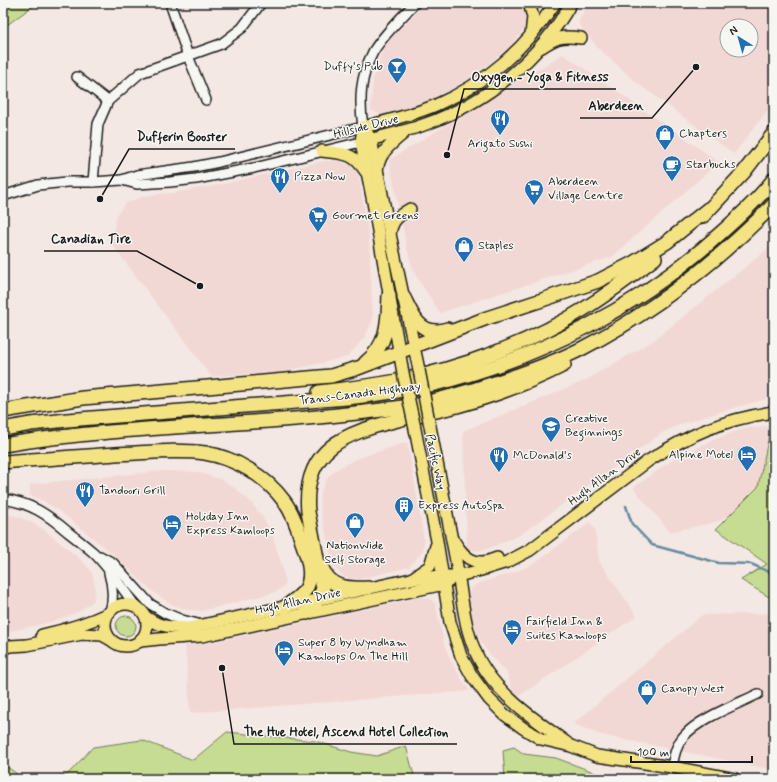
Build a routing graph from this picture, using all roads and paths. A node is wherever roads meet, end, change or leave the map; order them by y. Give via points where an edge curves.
1 (170, 3) edge
2 (261, 3) edge
3 (415, 3) edge
4 (529, 3) edge
5 (554, 3) edge
6 (571, 3) edge
7 (531, 35) junction
8 (581, 38) dead end
9 (537, 51) junction
10 (188, 56) junction
11 (77, 77) dead end
12 (206, 100) dead end
13 (108, 101) junction
14 (363, 127) junction
15 (408, 130) junction
16 (774, 133) edge
17 (366, 141) junction
18 (322, 151) junction
19 (372, 172) junction
20 (774, 179) edge
21 (122, 180) junction
22 (93, 182) junction
23 (3, 196) edge
24 (382, 200) junction
25 (774, 204) edge
26 (708, 209) junction
27 (390, 234) junction
28 (389, 295) junction
29 (404, 298) junction
30 (487, 318) junction
31 (610, 333) junction
32 (414, 346) junction
33 (400, 352) junction
34 (358, 368) junction
35 (266, 405) junction
36 (3, 412) edge
37 (774, 412) edge
38 (3, 429) edge
39 (3, 445) edge
40 (3, 462) edge
41 (3, 499) edge
42 (452, 537) junction
43 (437, 541) junction
44 (530, 550) junction
45 (94, 553) junction
46 (317, 559) junction
47 (107, 568) junction
48 (458, 576) junction
49 (411, 579) junction
50 (443, 580) junction
51 (368, 588) junction
52 (318, 599) junction
53 (136, 607) junction
54 (285, 607) junction
55 (110, 613) junction
56 (307, 613) junction
57 (146, 617) junction
58 (202, 625) junction
59 (111, 640) junction
60 (140, 642) junction
61 (7, 647) edge
62 (758, 694) dead end
63 (514, 703) junction
64 (504, 714) junction
65 (571, 746) junction
66 (672, 767) junction
67 (735, 779) edge

1 - 10 street
2 - 10 street via 242,28 221,44
3 - 14 street, Pacific Way via 373,52 363,76 360,104
4 - 7 main road via 533,17
5 - 7 main road, Hillside Drive
6 - 9 main road, Hillside Drive
7 - 14 main road, Hillside Drive via 511,56 466,90 419,112
8 - 9 main road via 560,37
9 - 15 main road, Hillside Drive via 507,79 475,102 443,118
10 - 12 street
10 - 13 street via 140,73
11 - 13 street
13 - 22 street via 98,124
14 - 17 main road, Pacific Way
14 - 21 street, Hillside Drive via 219,162 137,175
15 - 17 main road, Hillside Drive
15 - 19 main road via 385,151
16 - 26 highway via 744,172
17 - 18 street, Hillside Drive
17 - 19 main road, Pacific Way
18 - 19 main road via 353,157
18 - 21 street, Hillside Drive via 196,179 138,184
19 - 24 main road, Pacific Way
19 - 28 main road, Pacific Way
20 - 35 highway, Trans-Canada Highway via 746,210 680,268 628,303 571,335 497,365 430,385 383,394
21 - 22 street, Hillside Drive
22 - 23 street, Hillside Drive via 38,185
24 - 27 main road, Pacific Way
24 - 27 main road via 393,211 410,209 394,221
25 - 31 highway, Trans-Canada Highway via 694,276
26 - 30 highway via 667,242 615,273 574,290
26 - 35 highway via 675,243 612,291 531,337 483,357 427,374 359,388 312,393
27 - 29 main road, Pacific Way
28 - 33 main road, Pacific Way
28 - 34 highway via 388,321 382,343 373,357
29 - 30 highway via 417,322 429,330 437,331
29 - 32 main road, Pacific Way
30 - 32 highway
31 - 39 highway, Trans-Canada Highway via 551,362 433,402 286,421 58,437
31 - 46 highway via 572,361 552,372 496,394 354,433 328,449 317,462 308,488 308,512
32 - 33 highway
32 - 42 main road, Pacific Way, bridge
33 - 34 highway
33 - 43 main road, Pacific Way, bridge
34 - 36 highway via 331,376 83,398
35 - 38 highway, Trans-Canada Highway via 67,420
37 - 44 main road, Hugh Allan Drive via 736,419 687,438 667,449
40 - 54 highway via 194,452 220,456 248,468 268,483 284,501 292,514 303,544 310,573 308,583 300,595
41 - 45 street via 38,510
42 - 44 main road via 463,554 475,561 482,562
42 - 48 main road, Pacific Way
43 - 49 main road via 430,566
43 - 50 main road, Pacific Way
44 - 48 main road, Hugh Allan Drive via 507,562
45 - 47 street
45 - 58 street via 113,563 150,604 182,620
46 - 51 highway via 323,572 334,583 347,588
46 - 52 highway via 323,589
47 - 53 street
47 - 55 street via 113,595
48 - 50 main road, Hugh Allan Drive
48 - 63 main road, Pacific Way via 464,618 474,650 493,681
49 - 50 main road, Hugh Allan Drive
49 - 51 main road, Hugh Allan Drive
50 - 56 main road, Hugh Allan Drive
50 - 64 main road, Pacific Way via 450,622 461,656 480,688
51 - 52 main road, Hugh Allan Drive
52 - 54 main road, Hugh Allan Drive
52 - 56 highway
53 - 55 main road via 125,604 113,608
53 - 57 main road
54 - 58 main road, Hugh Allan Drive
55 - 59 main road via 105,624
55 - 61 main road via 71,628
56 - 60 main road, Hugh Allan Drive via 202,636 159,638
57 - 58 main road, Hugh Allan Drive via 161,625 174,627 189,628
57 - 60 main road via 147,630
59 - 60 main road via 122,646
59 - 61 main road via 102,635 82,634
62 - 66 street via 694,726 674,752
63 - 64 main road
63 - 65 main road, Pacific Way
64 - 65 main road, Pacific Way via 541,739
65 - 66 main road, Pacific Way via 597,756
66 - 67 main road, Pacific Way

